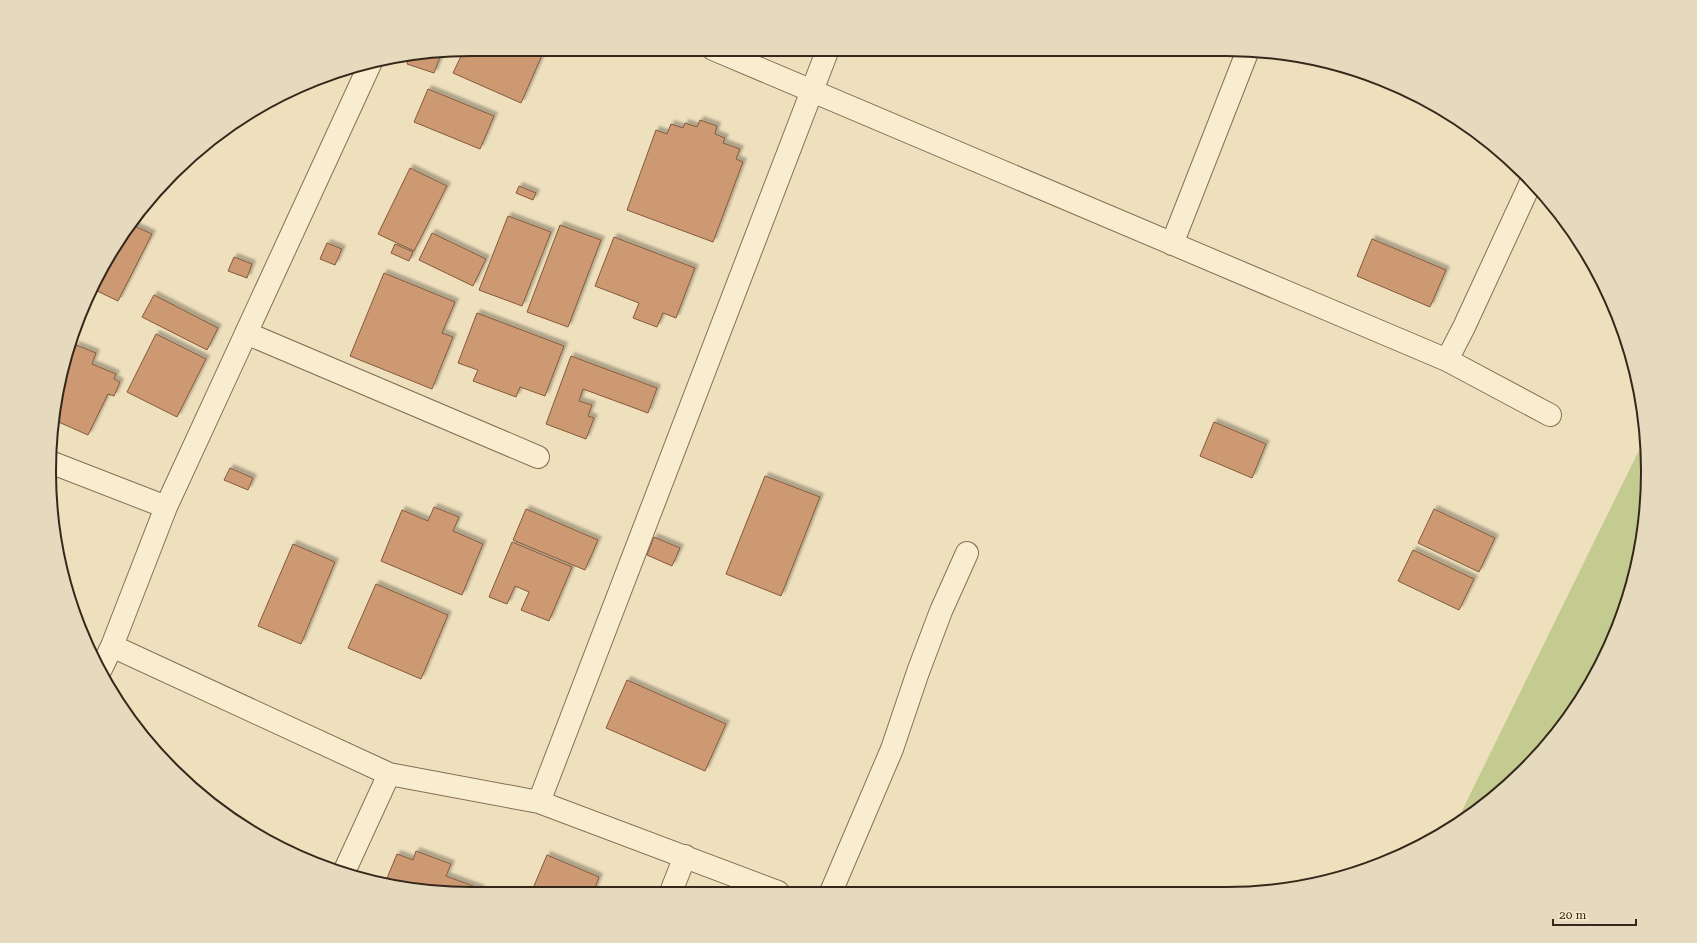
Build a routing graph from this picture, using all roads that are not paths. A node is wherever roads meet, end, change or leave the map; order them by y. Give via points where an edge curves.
1 (729, 56) edge
2 (825, 56) edge
3 (1245, 57) edge
4 (368, 69) edge
5 (812, 92) junction
6 (1528, 188) edge
7 (1172, 244) junction
8 (246, 333) junction
9 (1447, 360) junction
10 (1550, 415) dead end
11 (538, 457) dead end
12 (56, 464) edge
13 (166, 508) junction
14 (967, 553) dead end
15 (112, 646) junction
16 (103, 663) edge
17 (389, 774) junction
18 (539, 802) junction
19 (684, 856) junction
20 (346, 867) edge
21 (673, 887) edge
22 (765, 887) edge
23 (833, 887) edge

1 - 5 street
2 - 5 street
3 - 7 street
4 - 8 street
5 - 7 street
5 - 18 street
6 - 9 street
7 - 9 street
8 - 11 street
8 - 13 street
9 - 10 street
12 - 13 street
13 - 15 street
14 - 23 street via 938,618 892,749
15 - 16 street
15 - 17 street
17 - 18 street
17 - 20 street
18 - 19 street
19 - 21 street
19 - 22 street

